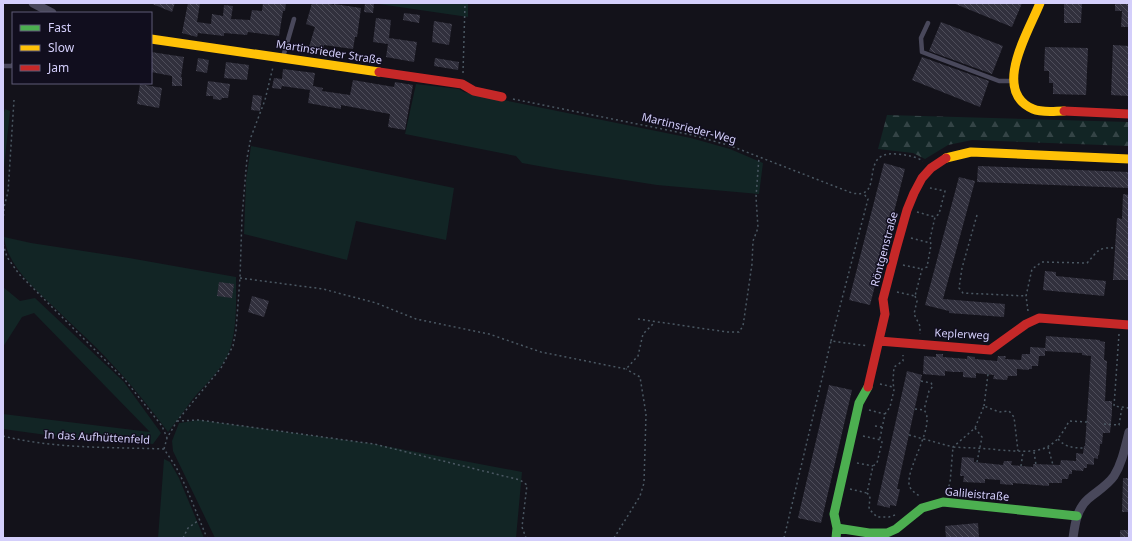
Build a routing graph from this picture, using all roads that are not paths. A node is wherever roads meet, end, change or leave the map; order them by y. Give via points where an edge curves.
1 (35, 3) edge
2 (1040, 3) edge
3 (50, 12) edge
4 (294, 19) dead end
5 (928, 22) dead end
6 (152, 39) edge
7 (279, 57) junction
8 (1012, 81) junction
9 (502, 97) road end
10 (1129, 114) edge
11 (1129, 159) edge
12 (1125, 325) edge
13 (878, 344) junction
14 (1129, 432) edge
15 (1077, 516) junction
16 (837, 528) junction
17 (836, 538) edge
18 (1073, 538) edge

1 - 3 street
2 - 8 street via 1014,67
4 - 7 lane
5 - 8 lane via 920,38 922,52 999,81
6 - 7 street, Martinsrieder Straße
7 - 9 street, Martinsrieder Straße via 462,84 474,91
8 - 10 street via 1018,99 1035,110
11 - 13 street, Röntgenstraße via 970,152 955,154 931,168 907,209 883,299 885,314
12 - 13 street, Keplerweg via 1039,318 1029,321 990,350 904,343
13 - 16 street, Röntgenstraße via 869,382 858,408 834,514
14 - 15 street via 1121,462 1113,477 1089,498
15 - 16 street, Galileistraße via 943,502 930,504 886,533 876,534
15 - 18 street
16 - 17 street, Röntgenstraße

